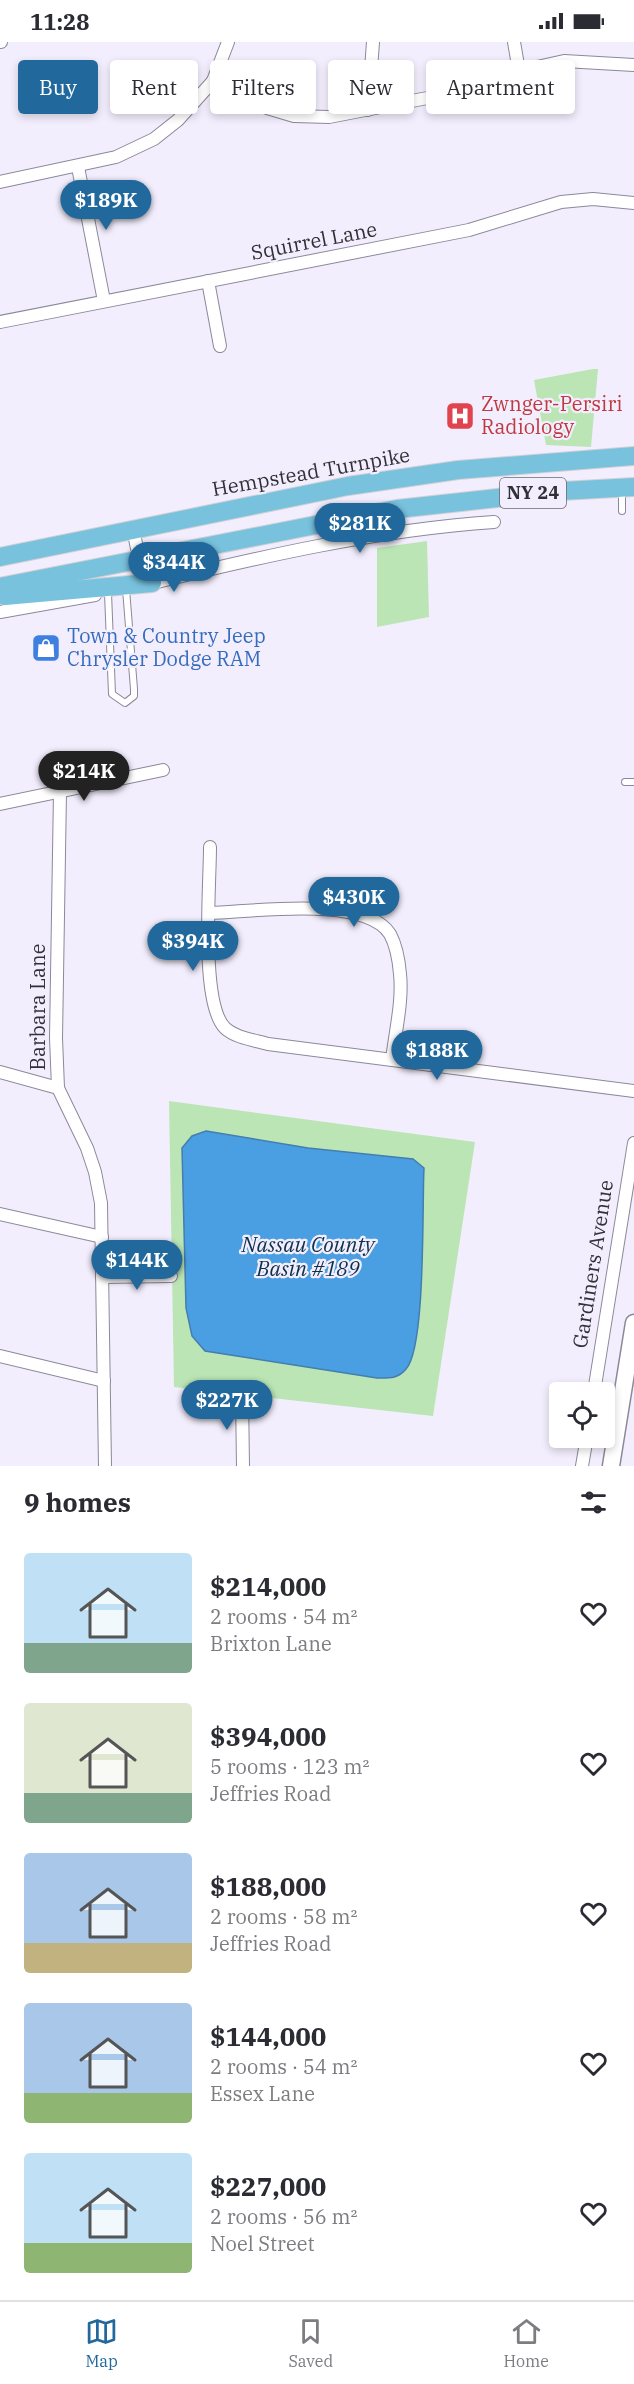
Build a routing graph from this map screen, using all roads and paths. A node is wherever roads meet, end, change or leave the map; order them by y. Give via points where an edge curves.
1 (228, 42) edge
2 (373, 42) edge
3 (514, 42) edge
4 (221, 60) edge
5 (372, 60) edge
6 (517, 60) edge
7 (575, 62) edge
8 (634, 65) edge
9 (210, 84) edge
10 (287, 114) edge
11 (346, 114) edge
12 (78, 167) junction
13 (0, 182) edge
14 (634, 203) edge
15 (208, 281) junction
16 (104, 301) junction
17 (0, 322) edge
18 (220, 346) dead end
19 (634, 456) edge
20 (628, 488) edge
21 (622, 511) dead end
22 (494, 522) dead end
23 (133, 529) junction
24 (0, 557) edge
25 (139, 558) junction
26 (189, 573) junction
27 (152, 583) junction
28 (0, 587) edge
29 (126, 590) junction
30 (108, 593) junction
31 (0, 596) edge
32 (0, 612) edge
33 (163, 770) dead end
34 (625, 782) dead end
35 (634, 782) edge
36 (60, 792) junction
37 (0, 804) edge
38 (210, 848) dead end
39 (210, 913) junction
40 (392, 1060) junction
41 (0, 1072) edge
42 (58, 1088) junction
43 (634, 1091) edge
44 (634, 1143) edge
45 (0, 1214) edge
46 (102, 1237) junction
47 (171, 1276) dead end
48 (102, 1277) junction
49 (634, 1323) edge
50 (0, 1356) edge
51 (104, 1381) junction
52 (596, 1382) edge
53 (242, 1396) dead end
54 (585, 1448) edge
55 (105, 1466) edge
56 (243, 1466) edge
57 (582, 1466) edge
58 (611, 1466) edge

1 - 4 street
2 - 5 street
3 - 6 street
7 - 8 street
9 - 12 street via 178,120 154,139 116,157
10 - 11 street
12 - 13 street
12 - 16 street
14 - 15 street, Squirrel Lane via 569,200 469,230
15 - 16 street, Squirrel Lane
15 - 18 street
16 - 17 street, Squirrel Lane
19 - 23 main road, Hempstead Turnpike / NY 24 via 422,475
20 - 21 lane
20 - 25 main road, NY 24 via 562,490 397,509
22 - 26 street via 365,538
23 - 24 main road, Hempstead Turnpike / NY 24
23 - 25 street
25 - 26 street via 162,573
25 - 27 lane
25 - 28 main road, NY 24
26 - 27 street
27 - 29 street
27 - 31 main road
29 - 30 street
29 - 30 lane via 134,696 125,703 112,694
30 - 32 street
33 - 36 street
34 - 35 lane
36 - 37 street
36 - 42 street, Barbara Lane
38 - 39 street
39 - 40 street via 208,976 217,1015 232,1034 268,1044
39 - 40 street via 337,908 377,922 389,933 400,975
40 - 43 street
41 - 42 street
42 - 46 street, Barbara Lane via 95,1172
44 - 52 street, Gardiners Avenue
45 - 46 street
46 - 48 street, Barbara Lane
47 - 48 street
48 - 51 street, Barbara Lane
49 - 58 main road
50 - 51 street
51 - 55 street, Barbara Lane
53 - 56 street
54 - 57 street

